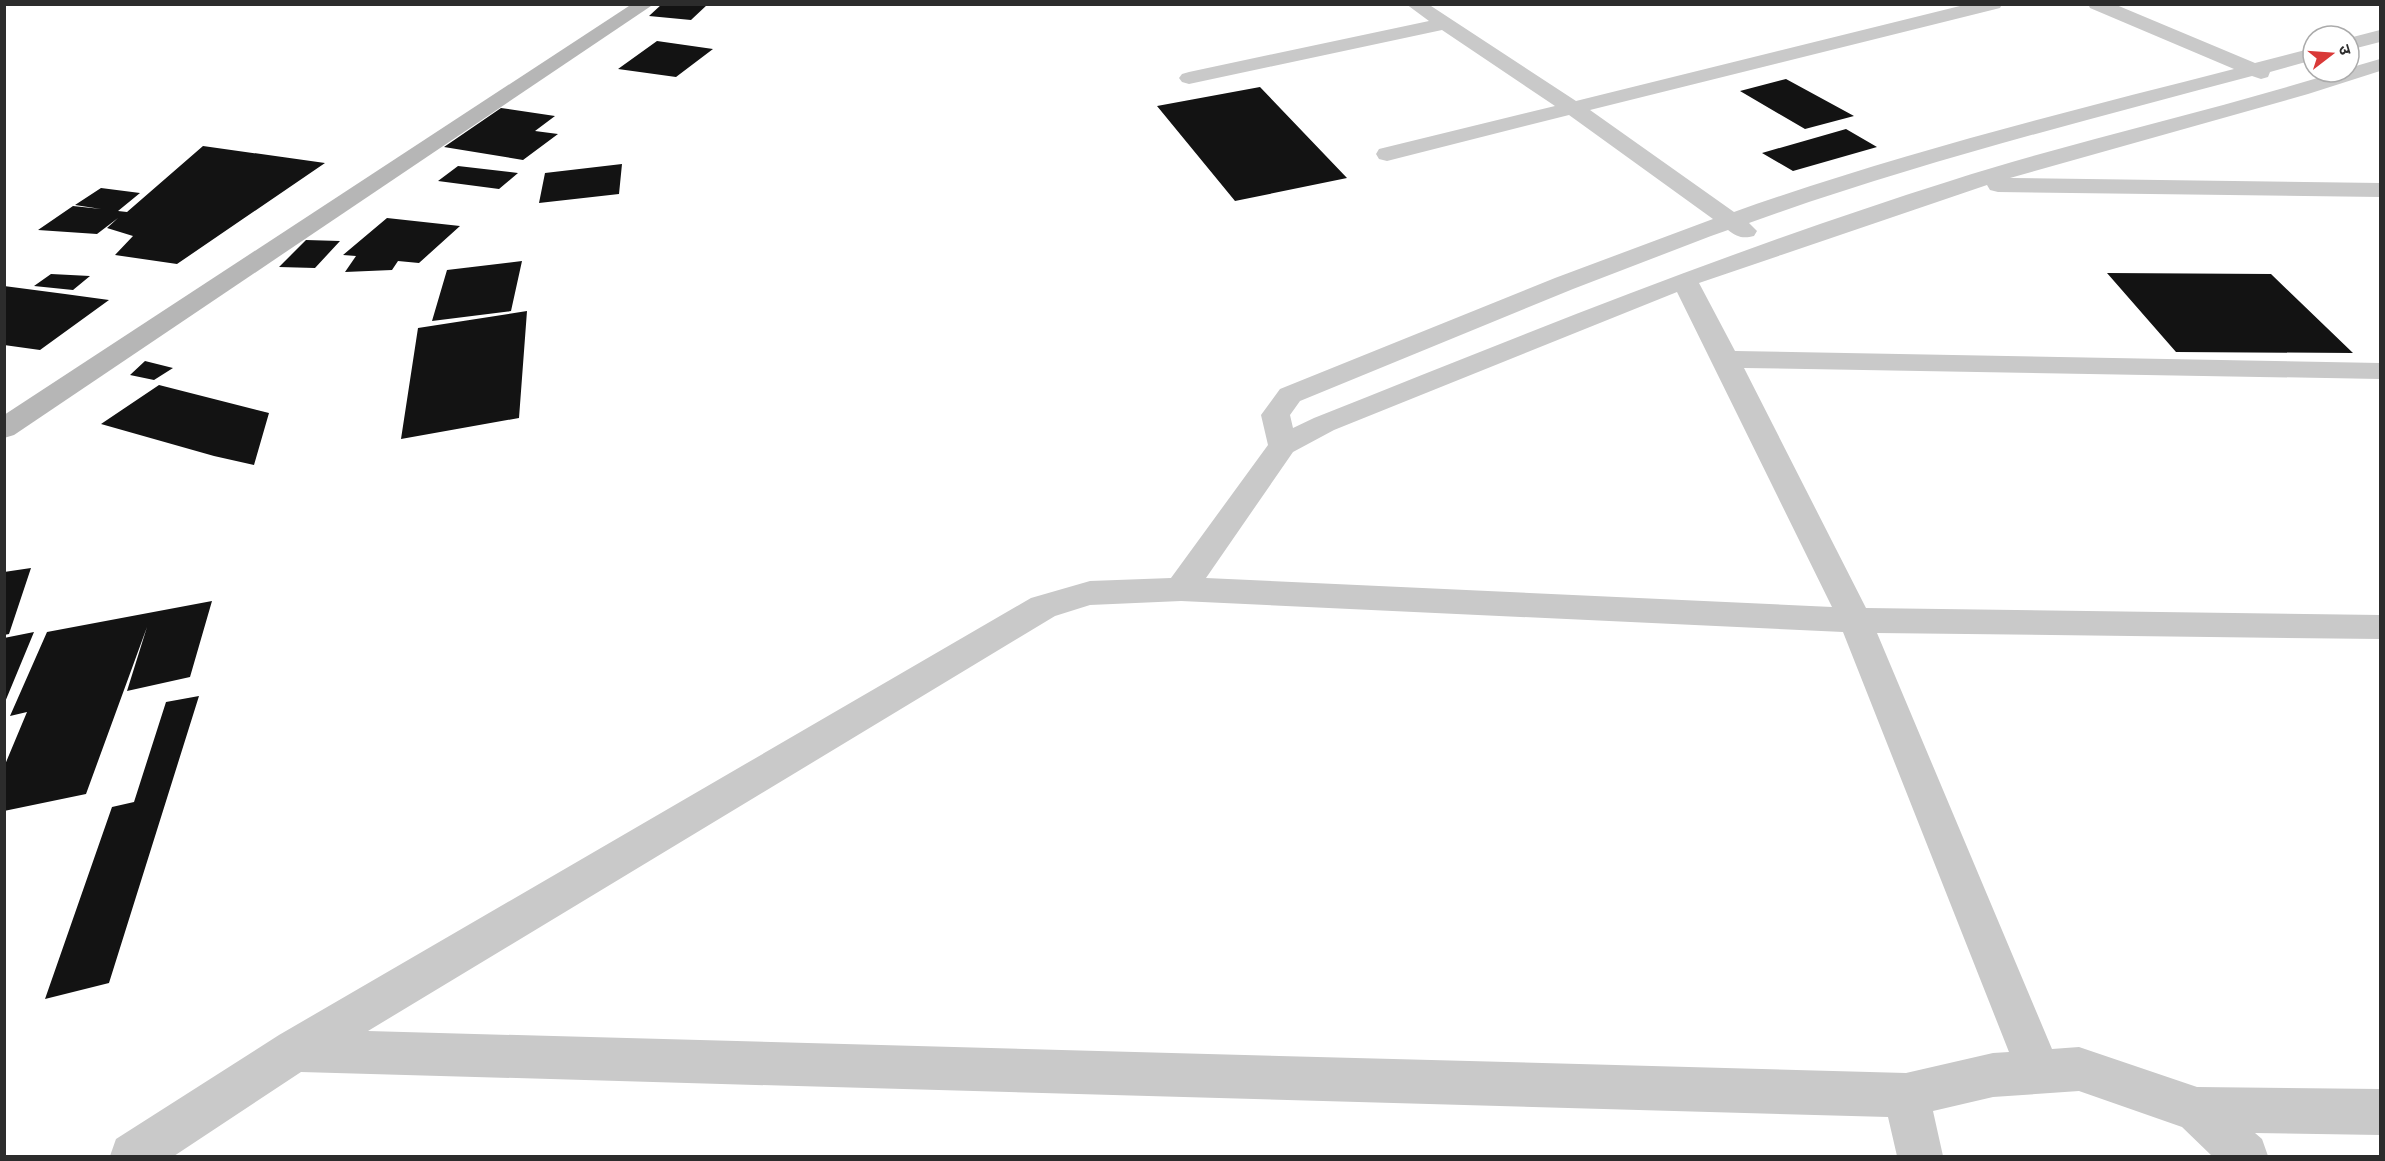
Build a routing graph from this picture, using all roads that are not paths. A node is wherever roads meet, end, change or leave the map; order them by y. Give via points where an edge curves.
1 (645, 4) edge
2 (1415, 4) edge
3 (1993, 4) edge
4 (2097, 4) edge
5 (1444, 24) junction
6 (2380, 36) edge
7 (2361, 41) edge
8 (2301, 57) edge
9 (2380, 65) edge
10 (2253, 70) junction
11 (1189, 78) dead end
12 (2301, 90) junction
13 (1573, 108) junction
14 (1387, 154) dead end
15 (1960, 185) junction
16 (2380, 190) edge
17 (1731, 221) junction
18 (1772, 249) junction
19 (1684, 280) junction
20 (1726, 359) junction
21 (2380, 371) edge
22 (4, 429) edge
23 (1283, 445) junction
24 (1182, 589) junction
25 (1855, 620) junction
26 (2380, 627) edge
27 (295, 1050) junction
28 (2039, 1071) junction
29 (1906, 1095) junction
30 (2197, 1110) junction
31 (2380, 1112) edge
32 (133, 1156) edge
33 (1920, 1156) edge
34 (2245, 1156) edge

1 - 22 main road
2 - 5 street
3 - 13 street
4 - 10 street
5 - 11 street
5 - 13 street
6 - 7 street
8 - 10 street
9 - 12 street
10 - 12 street
10 - 17 street via 1937,155
12 - 15 street
13 - 14 street
13 - 17 street
15 - 16 street
15 - 18 street
17 - 18 street
17 - 23 street via 1487,314 1290,395 1275,415
18 - 19 street
19 - 20 street
19 - 23 street via 1324,424
20 - 21 street
20 - 25 street
23 - 24 street
24 - 25 street
24 - 27 street via 1090,593 1043,607
25 - 26 street
25 - 28 street
27 - 29 street
27 - 32 street
28 - 29 street via 1993,1075
28 - 30 street via 2079,1069
29 - 33 street
30 - 31 street
30 - 34 street

